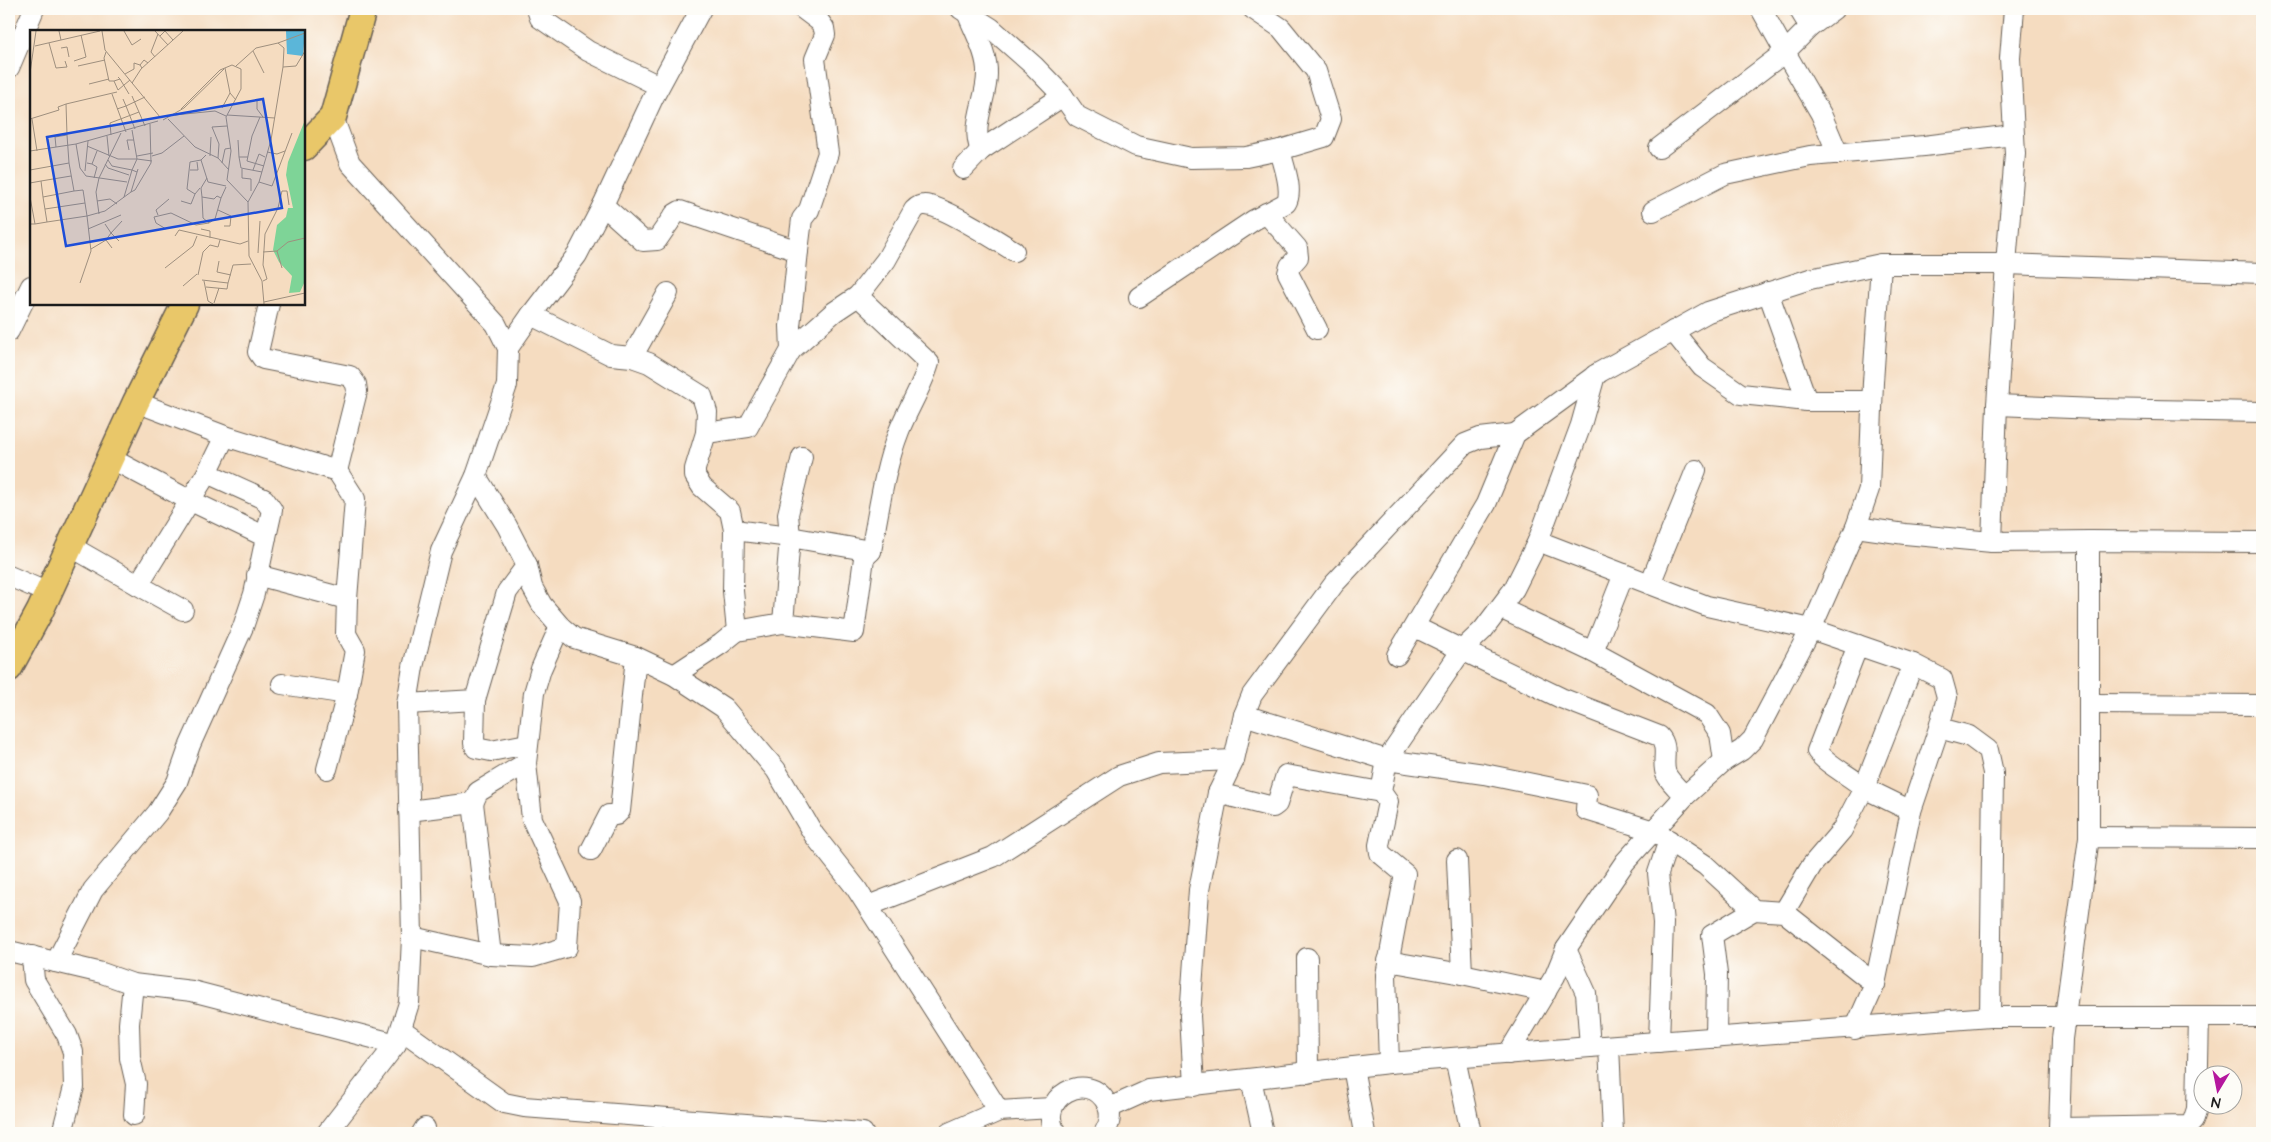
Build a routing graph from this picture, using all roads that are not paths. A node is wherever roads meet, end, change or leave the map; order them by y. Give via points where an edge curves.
1 (34, 9) edge
2 (363, 9) edge
3 (537, 9) edge
4 (702, 9) edge
5 (803, 9) edge
6 (1253, 9) edge
7 (1761, 9) edge
8 (1799, 9) edge
9 (1834, 9) edge
10 (2014, 9) edge
11 (964, 10) edge
12 (1810, 27) junction
13 (1784, 52) junction
14 (9, 68) edge
15 (659, 86) junction
16 (1063, 96) junction
17 (333, 117) junction
18 (2013, 135) junction
19 (305, 146) edge
20 (1659, 148) dead end
21 (981, 150) junction
22 (1280, 150) junction
23 (1838, 154) junction
24 (963, 169) dead end
25 (603, 205) junction
26 (1652, 210) dead end
27 (1266, 213) junction
28 (798, 251) junction
29 (1014, 251) dead end
30 (1881, 264) junction
31 (2006, 264) junction
32 (2262, 273) edge
33 (30, 288) edge
34 (1768, 292) junction
35 (668, 293) dead end
36 (858, 296) junction
37 (1140, 297) dead end
38 (184, 305) edge
39 (269, 305) edge
40 (531, 314) junction
41 (1317, 329) dead end
42 (9, 331) edge
43 (1673, 331) junction
44 (508, 348) junction
45 (791, 350) junction
46 (632, 357) junction
47 (1595, 376) junction
48 (1807, 401) junction
49 (1872, 401) junction
50 (136, 402) junction
51 (1997, 405) junction
52 (2262, 412) edge
53 (706, 433) junction
54 (1515, 434) junction
55 (225, 436) junction
56 (802, 457) dead end
57 (110, 458) junction
58 (1696, 470) dead end
59 (337, 471) junction
60 (207, 473) junction
61 (476, 476) junction
62 (189, 500) junction
63 (1856, 527) junction
64 (734, 530) junction
65 (266, 537) junction
66 (790, 537) junction
67 (2089, 540) junction
68 (1538, 541) junction
69 (1992, 542) junction
70 (2262, 542) edge
71 (70, 546) junction
72 (871, 551) junction
73 (526, 565) junction
74 (1624, 574) junction
75 (9, 576) edge
76 (257, 576) junction
77 (1650, 584) junction
78 (138, 585) junction
79 (48, 593) junction
80 (347, 599) junction
81 (1500, 608) junction
82 (183, 610) dead end
83 (783, 623) junction
84 (560, 626) junction
85 (1415, 627) junction
86 (1811, 629) junction
87 (737, 631) junction
88 (1858, 644) junction
89 (1462, 650) junction
90 (1593, 652) junction
91 (1397, 655) dead end
92 (636, 657) junction
93 (1913, 664) junction
94 (9, 668) edge
95 (674, 675) junction
96 (282, 684) dead end
97 (347, 694) junction
98 (475, 700) junction
99 (407, 704) junction
100 (2090, 704) junction
101 (2262, 705) edge
102 (1244, 716) junction
103 (1939, 728) junction
104 (526, 754) junction
105 (1234, 760) junction
106 (1387, 760) junction
107 (1724, 761) junction
108 (327, 769) dead end
109 (1864, 788) junction
110 (1381, 792) junction
111 (1218, 793) junction
112 (1684, 796) junction
113 (473, 803) junction
114 (409, 811) junction
115 (1910, 811) junction
116 (1661, 835) junction
117 (2089, 837) junction
118 (2262, 838) edge
119 (591, 850) dead end
120 (1457, 860) dead end
121 (868, 906) junction
122 (1754, 910) junction
123 (1784, 912) junction
124 (412, 937) junction
125 (1566, 949) junction
126 (9, 951) edge
127 (491, 955) junction
128 (32, 956) junction
129 (1307, 958) dead end
130 (1388, 961) junction
131 (56, 962) junction
132 (1462, 974) junction
133 (133, 984) junction
134 (1875, 984) junction
135 (1546, 992) junction
136 (1990, 1017) junction
137 (2065, 1017) junction
138 (2199, 1017) junction
139 (2262, 1017) edge
140 (1855, 1029) junction
141 (399, 1037) junction
142 (1716, 1038) junction
143 (1659, 1042) junction
144 (1600, 1047) junction
145 (1508, 1054) junction
146 (1455, 1058) junction
147 (1389, 1063) junction
148 (1353, 1067) junction
149 (1308, 1073) junction
150 (1251, 1079) junction
151 (1194, 1086) junction
152 (1052, 1108) junction
153 (1109, 1108) junction
154 (999, 1111) junction
155 (134, 1115) dead end
156 (2058, 1131) edge
157 (62, 1133) edge
158 (327, 1133) edge
159 (864, 1133) edge
160 (949, 1133) edge
161 (1056, 1133) edge
162 (1104, 1133) edge
163 (1263, 1133) edge
164 (1365, 1133) edge
165 (1471, 1133) edge
166 (1613, 1133) edge

1 - 14 street
2 - 17 main road
3 - 15 street via 540,18 588,51
4 - 15 street
5 - 28 street via 819,21 825,35 815,59 828,153 809,210 802,219
6 - 22 street via 1281,28 1316,71 1331,118 1324,137
7 - 13 street
8 - 12 street
9 - 12 street
10 - 18 street via 2010,58
11 - 16 street via 991,28
11 - 21 street via 988,73 976,130
12 - 13 street
13 - 20 street
13 - 23 street via 1821,114
15 - 25 street
16 - 21 street
16 - 22 street via 1077,116 1136,146 1191,158 1246,157
17 - 19 main road
17 - 44 street via 350,163 496,324
18 - 23 street
18 - 31 street via 2015,154
21 - 24 street
22 - 27 street via 1288,199
23 - 26 street via 1810,156 1725,174
25 - 28 street via 643,241 657,240 680,211
25 - 40 street via 577,255
27 - 37 street
27 - 41 street via 1297,248 1298,257 1288,273
28 - 45 street via 790,326
29 - 36 street via 952,215 926,204 919,206 886,260
30 - 31 street
30 - 34 street via 1810,279
30 - 49 street
31 - 32 street
31 - 51 street
33 - 42 street
34 - 43 street via 1708,312
34 - 48 street
35 - 46 street
36 - 45 street via 834,312
36 - 72 street via 929,363 900,430 886,473
38 - 50 main road
39 - 59 street via 258,352 263,359 350,376 356,384
40 - 44 street
40 - 46 street via 611,355
43 - 47 street
43 - 48 street via 1702,368 1741,394
44 - 61 street via 507,385
45 - 53 street via 748,427
46 - 53 street via 650,363 702,396 707,412
47 - 54 street
47 - 68 street via 1581,425
48 - 49 street
49 - 63 street via 1869,489
50 - 55 street
50 - 57 main road
51 - 52 street
51 - 69 street
53 - 64 street via 695,476 702,487 730,511
54 - 85 street via 1486,504
54 - 102 street via 1480,438 1465,444 1334,584 1252,695
55 - 59 street
55 - 60 street
56 - 66 street via 788,514
57 - 62 street
57 - 71 main road
58 - 77 street
59 - 80 street via 355,500
60 - 62 street
60 - 65 street via 264,499 272,510
61 - 73 street via 507,526
61 - 99 street via 442,550
62 - 65 street
62 - 78 street
63 - 69 street
63 - 86 street
64 - 66 street
64 - 87 street via 733,591
65 - 76 street
66 - 72 street
66 - 83 street
67 - 69 street
67 - 70 street
67 - 100 street
68 - 74 street
68 - 81 street via 1514,589
71 - 78 street
71 - 79 main road
72 - 83 street via 864,558 854,632
73 - 84 street via 532,587 542,605
73 - 98 street via 507,592
74 - 77 street
74 - 90 street
75 - 79 street
76 - 80 street
76 - 131 street via 244,627 190,745 177,782 158,812 93,890
77 - 86 street via 1707,606
78 - 82 street
79 - 94 main road
80 - 97 street via 346,634 355,650
81 - 89 street
81 - 90 street
83 - 87 street
84 - 92 street via 574,638
84 - 104 street via 534,693
85 - 89 street
85 - 91 street
86 - 88 street
86 - 107 street via 1760,730 1742,750
87 - 95 street
88 - 93 street
88 - 109 street via 1818,750 1823,758
89 - 106 street
89 - 112 street via 1561,698 1659,736 1664,740 1667,776
90 - 107 street via 1707,714 1720,734
92 - 95 street
92 - 119 street via 620,811 609,815
93 - 103 street via 1942,680 1947,697
93 - 109 street
95 - 121 street via 724,708 776,770 814,835
96 - 97 street
97 - 108 street
98 - 99 street
98 - 104 street via 476,748
99 - 114 street
100 - 101 street
100 - 117 street
102 - 105 street
102 - 106 street
103 - 115 street
103 - 136 street via 1969,736 1988,750 1993,773
104 - 113 street via 478,792
104 - 127 street via 532,819 570,901 567,947 534,957
105 - 111 street
105 - 121 street via 1159,763 1119,776 993,857
106 - 110 street
106 - 116 street via 1587,794 1586,810
107 - 112 street
109 - 115 street
109 - 123 street via 1842,830 1812,865
110 - 111 street via 1286,775 1273,808
110 - 130 street via 1388,802 1380,853 1405,874
111 - 151 street via 1199,890 1190,1016
112 - 116 street
113 - 114 street
113 - 127 street
114 - 124 street
115 - 134 street
116 - 122 street via 1706,864
116 - 125 street via 1625,862
116 - 143 street via 1658,873 1663,923
117 - 118 street
117 - 137 street
120 - 132 street
121 - 154 street
122 - 123 street
122 - 142 street via 1712,935 1717,974
123 - 134 street
124 - 127 street
124 - 141 street via 409,1003
125 - 135 street
125 - 144 street via 1586,993
126 - 128 street
128 - 131 street
128 - 157 street via 34,980 67,1035 73,1052 74,1087
129 - 149 street
130 - 132 street
130 - 147 street
131 - 133 street
132 - 135 street
133 - 141 street via 192,991
133 - 155 street via 129,1024 130,1058 136,1084
134 - 140 street
135 - 145 street
136 - 137 street
136 - 140 street
137 - 138 street
137 - 156 street
138 - 139 street
138 - 156 street via 2197,1109 2188,1126
140 - 142 street
141 - 158 street
141 - 159 street via 504,1103
142 - 143 street
143 - 144 street
144 - 145 street
144 - 166 street
145 - 146 street
146 - 147 street
146 - 165 street
147 - 148 street
148 - 149 street
148 - 164 street
149 - 150 street
150 - 151 street
150 - 163 street
151 - 153 street via 1149,1090
152 - 153 street via 1056,1098 1077,1087 1097,1092
152 - 154 street
152 - 161 street via 1051,1121
153 - 162 street via 1110,1118
154 - 160 street

